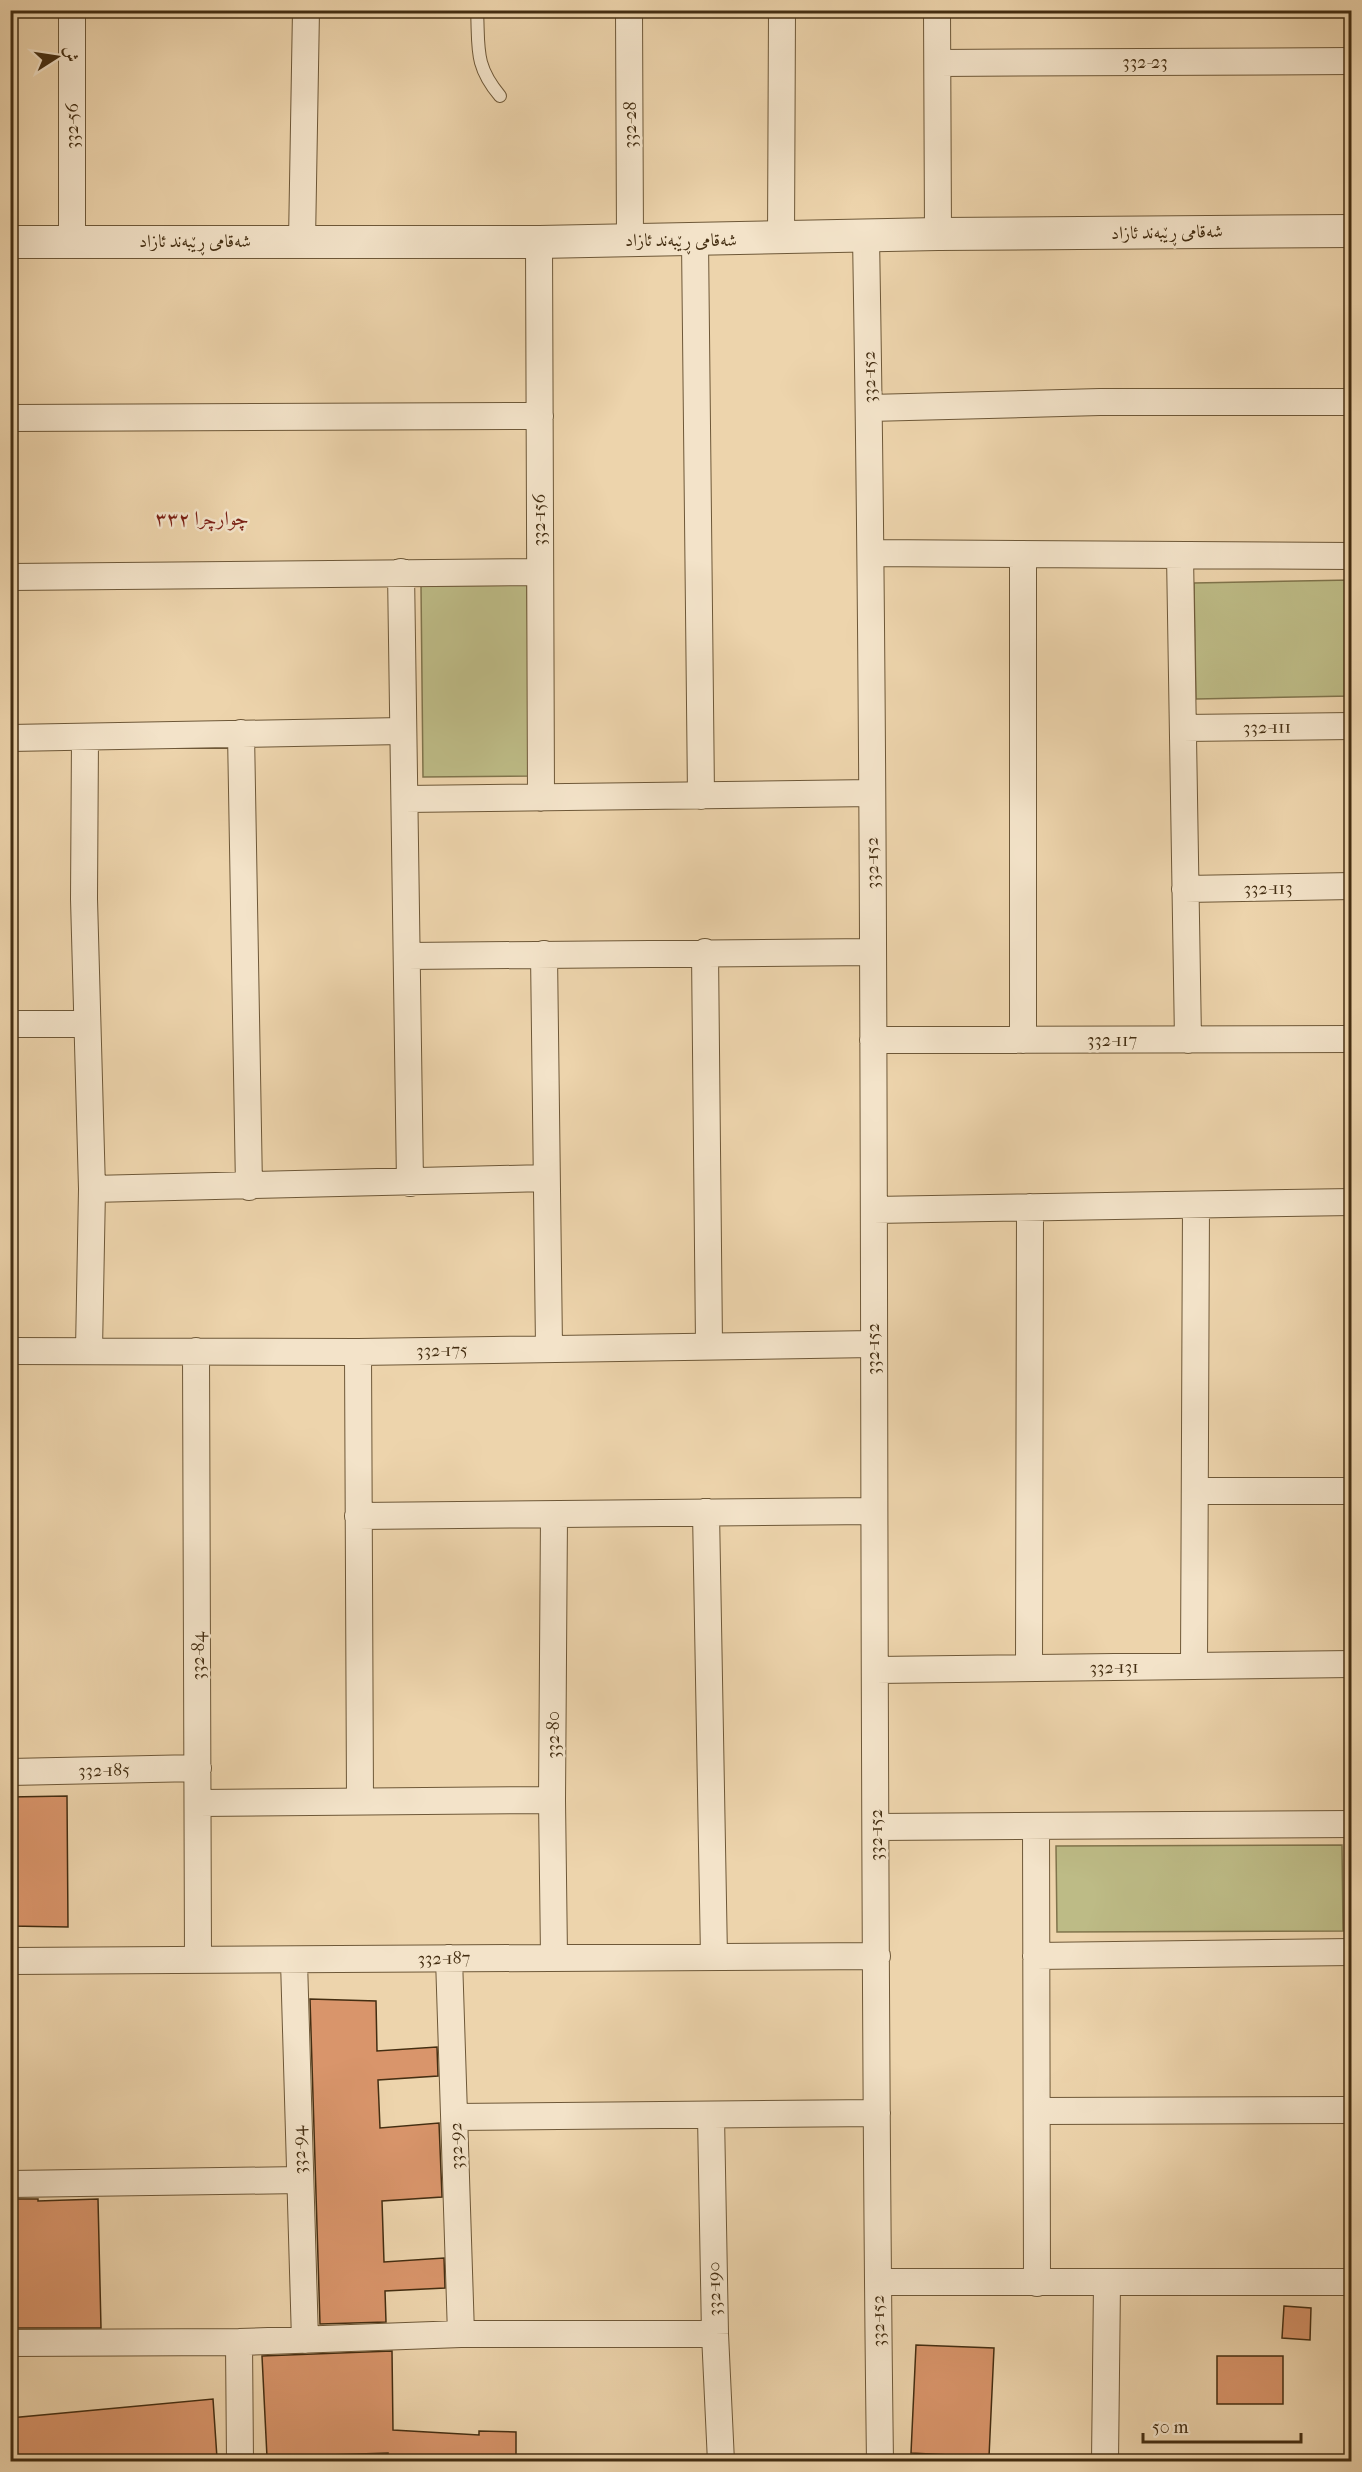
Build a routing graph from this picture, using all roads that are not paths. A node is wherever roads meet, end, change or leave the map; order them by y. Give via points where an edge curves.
1 (72, 10) edge
2 (306, 10) edge
3 (477, 10) edge
4 (629, 10) edge
5 (782, 10) edge
6 (937, 10) edge
7 (1352, 61) edge
8 (938, 63) junction
9 (500, 96) dead end
10 (1352, 231) edge
11 (938, 234) junction
12 (866, 237) junction
13 (782, 239) junction
14 (630, 240) junction
15 (72, 241) junction
16 (696, 241) junction
17 (10, 242) edge
18 (302, 242) junction
19 (539, 242) junction
20 (1352, 402) edge
21 (869, 408) junction
22 (540, 416) junction
23 (10, 418) edge
24 (871, 553) junction
25 (1023, 554) junction
26 (1180, 555) junction
27 (1352, 556) edge
28 (401, 572) junction
29 (539, 572) junction
30 (10, 577) edge
31 (1352, 726) edge
32 (1183, 728) junction
33 (402, 730) junction
34 (241, 733) junction
35 (85, 737) junction
36 (10, 738) edge
37 (872, 792) junction
38 (701, 796) junction
39 (542, 798) junction
40 (405, 799) junction
41 (1352, 886) edge
42 (1185, 889) junction
43 (705, 952) junction
44 (873, 952) junction
45 (544, 954) junction
46 (407, 956) junction
47 (10, 1024) edge
48 (87, 1024) junction
49 (1352, 1039) edge
50 (873, 1040) junction
51 (1023, 1040) junction
52 (1188, 1040) junction
53 (546, 1178) junction
54 (410, 1183) junction
55 (249, 1187) junction
56 (92, 1189) junction
57 (1352, 1202) edge
58 (1196, 1205) junction
59 (1030, 1207) junction
60 (874, 1209) junction
61 (873, 1344) junction
62 (709, 1345) junction
63 (549, 1347) junction
64 (89, 1350) junction
65 (10, 1351) edge
66 (196, 1351) junction
67 (358, 1352) junction
68 (1195, 1491) junction
69 (1352, 1491) edge
70 (874, 1511) junction
71 (706, 1512) junction
72 (554, 1515) junction
73 (358, 1516) junction
74 (1352, 1664) edge
75 (1194, 1666) junction
76 (1029, 1668) junction
77 (876, 1670) junction
78 (198, 1768) junction
79 (10, 1772) edge
80 (552, 1800) junction
81 (360, 1801) junction
82 (199, 1803) junction
83 (1352, 1824) edge
84 (1036, 1826) junction
85 (876, 1827) junction
86 (1352, 1952) edge
87 (555, 1956) junction
88 (877, 1956) junction
89 (1036, 1956) junction
90 (714, 1957) junction
91 (450, 1958) junction
92 (10, 1960) edge
93 (198, 1960) junction
94 (294, 1960) junction
95 (1037, 2110) junction
96 (1352, 2110) edge
97 (877, 2113) junction
98 (711, 2116) junction
99 (455, 2117) junction
100 (300, 2180) junction
101 (10, 2184) edge
102 (878, 2282) junction
103 (1352, 2282) edge
104 (1037, 2283) junction
105 (1107, 2283) junction
106 (461, 2334) junction
107 (715, 2334) junction
108 (305, 2340) junction
109 (239, 2342) junction
110 (10, 2343) edge
111 (240, 2462) edge
112 (721, 2462) edge
113 (880, 2462) edge
114 (1105, 2462) edge

1 - 15 street, 332-56
2 - 18 street
3 - 9 lane via 478,58 487,80
4 - 14 street, 332-28
5 - 13 street
6 - 8 street
7 - 8 street, 332-23
8 - 11 street
10 - 11 street, شەقامی ڕێبەند ئازاد
11 - 12 street, شەقامی ڕێبەند ئازاد
12 - 13 street, شەقامی ڕێبەند ئازاد
12 - 21 street, 332-152
13 - 16 street, شەقامی ڕێبەند ئازاد
14 - 16 street, شەقامی ڕێبەند ئازاد
14 - 19 street, شەقامی ڕێبەند ئازاد
15 - 17 street, شەقامی ڕێبەند ئازاد
15 - 18 street, شەقامی ڕێبەند ئازاد
16 - 38 street
18 - 19 street, شەقامی ڕێبەند ئازاد
19 - 22 street, 332-156
20 - 21 street via 1100,402
21 - 24 street, 332-152
22 - 23 street
22 - 29 street, 332-156
24 - 25 street
24 - 37 street, 332-152
25 - 26 street
25 - 51 street
26 - 27 street
26 - 32 street
28 - 29 street
28 - 30 street
28 - 33 street
29 - 39 street, 332-156
31 - 32 street, 332-111
32 - 42 street
33 - 34 street
33 - 40 street
34 - 35 street
34 - 55 street
35 - 36 street
35 - 48 street
37 - 38 street
37 - 44 street, 332-152
38 - 39 street
39 - 40 street
40 - 46 street
41 - 42 street, 332-113
42 - 52 street
43 - 44 street
43 - 45 street
43 - 62 street
44 - 50 street, 332-152
45 - 46 street
45 - 53 street
46 - 54 street
47 - 48 street
48 - 56 street
49 - 52 street, 332-117
50 - 51 street, 332-117
50 - 60 street, 332-152
51 - 52 street, 332-117
53 - 54 street
53 - 63 street
54 - 55 street
55 - 56 street
56 - 64 street
57 - 58 street
58 - 59 street
58 - 68 street
59 - 60 street
59 - 76 street
60 - 61 street, 332-152
61 - 62 street, 332-175
61 - 70 street, 332-152
62 - 63 street, 332-175
63 - 67 street, 332-175
64 - 65 street, 332-175
64 - 66 street, 332-175
66 - 67 street, 332-175
66 - 78 street, 332-84
67 - 73 street
68 - 69 street
68 - 75 street
70 - 71 street
70 - 77 street, 332-152
71 - 72 street
71 - 90 street
72 - 73 street
72 - 80 street, 332-80
73 - 81 street
74 - 75 street, 332-131
75 - 76 street, 332-131
76 - 77 street, 332-131
77 - 85 street, 332-152
78 - 79 street, 332-185
78 - 82 street, 332-84
80 - 81 street
80 - 87 street, 332-80
81 - 82 street
82 - 93 street, 332-84
83 - 84 street
84 - 85 street
84 - 89 street
85 - 88 street, 332-152
86 - 89 street
87 - 90 street, 332-187
87 - 91 street, 332-187
88 - 90 street, 332-187
88 - 97 street, 332-152
89 - 95 street
91 - 94 street, 332-187
91 - 99 street, 332-92
92 - 93 street, 332-187
93 - 94 street, 332-187
94 - 100 street, 332-94
95 - 96 street
95 - 104 street
97 - 98 street
97 - 102 street, 332-152
98 - 99 street
98 - 107 street, 332-190
99 - 106 street, 332-92
100 - 101 street
100 - 108 street, 332-94
102 - 104 street
102 - 113 street, 332-152
103 - 105 street
104 - 105 street
105 - 114 street
106 - 107 street
106 - 108 street
107 - 112 street, 332-190
108 - 109 street
109 - 110 street
109 - 111 street

